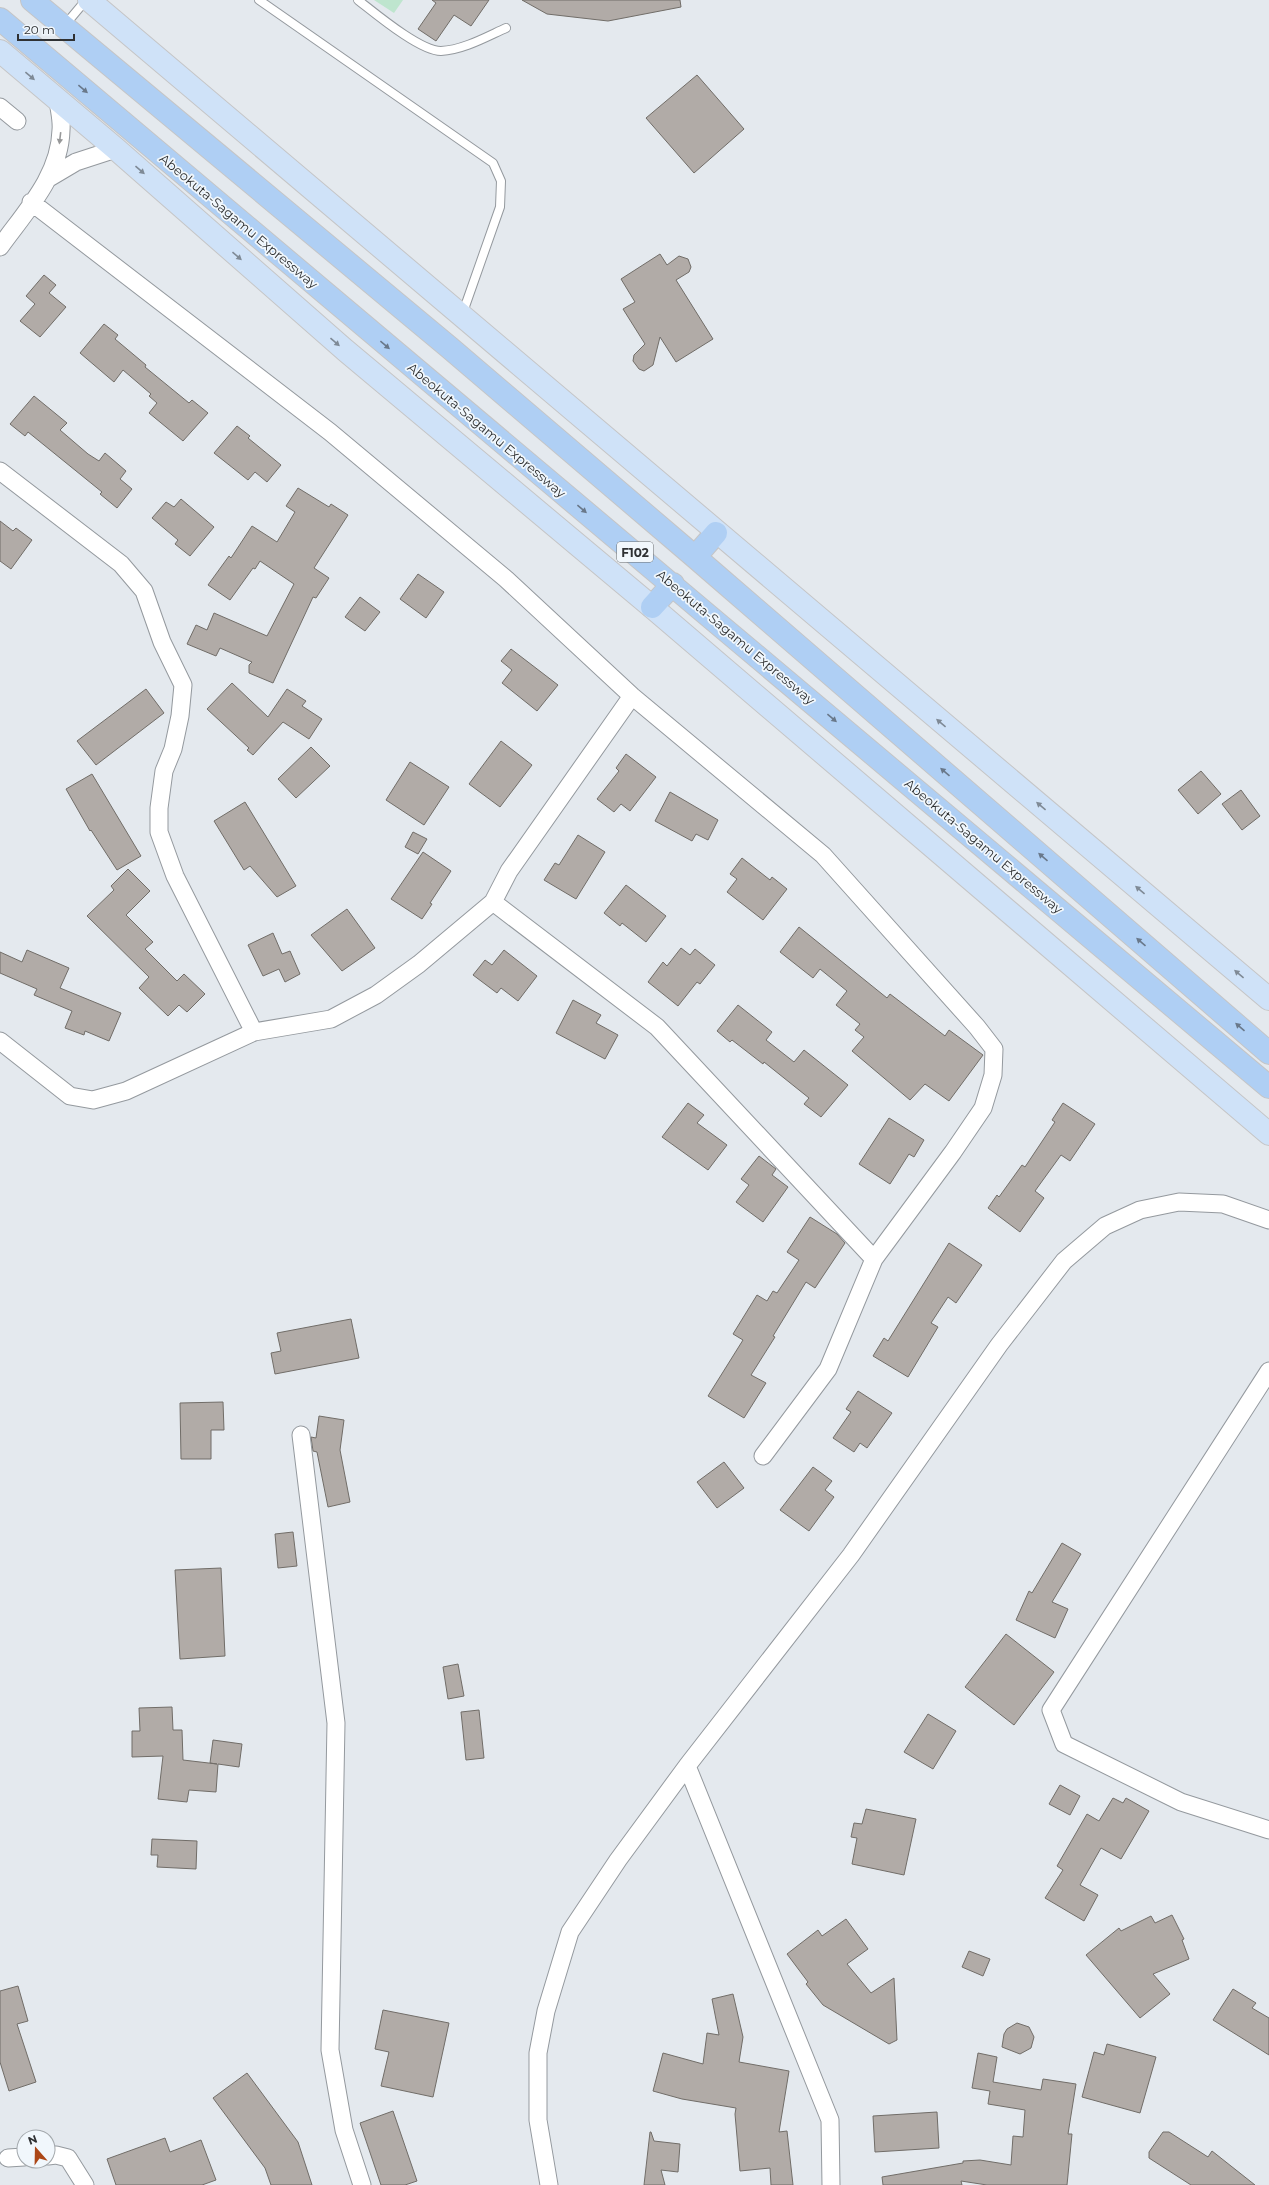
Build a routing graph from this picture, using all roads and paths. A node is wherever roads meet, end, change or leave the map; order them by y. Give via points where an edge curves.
1 (32, 0) edge
2 (86, 0) edge
3 (89, 0) edge
4 (259, 0) edge
5 (358, 0) edge
6 (0, 19) edge
7 (64, 26) junction
8 (506, 28) dead end
9 (0, 51) edge
10 (58, 100) junction
11 (0, 107) edge
12 (17, 121) dead end
13 (116, 149) junction
14 (49, 178) junction
15 (31, 202) junction
16 (0, 247) edge
17 (461, 316) junction
18 (0, 472) edge
19 (716, 533) junction
20 (695, 557) junction
21 (673, 584) junction
22 (652, 607) junction
23 (632, 696) junction
24 (493, 902) junction
25 (1269, 999) edge
26 (254, 1032) junction
27 (0, 1041) edge
28 (1269, 1053) edge
29 (1269, 1087) edge
30 (1269, 1134) edge
31 (1269, 1220) edge
32 (874, 1259) junction
33 (1269, 1371) edge
34 (301, 1435) dead end
35 (764, 1456) dead end
36 (687, 1766) junction
37 (1269, 1830) edge
38 (56, 2155) edge
39 (85, 2185) edge
40 (362, 2185) edge
41 (549, 2185) edge
42 (831, 2185) edge

1 - 7 highway, F102
2 - 7 lane
3 - 17 main road
4 - 17 lane via 493,164 501,181 500,207
5 - 8 lane via 424,48 441,51 468,45
6 -> 21 highway, Abeokuta-Sagamu Expressway / F102
7 - 20 highway, F102 via 438,338
9 -> 10 main road
10 - 13 main road
10 -> 14 street via 61,129 59,152
11 - 12 street
13 - 14 street via 76,162
13 -> 22 main road via 344,350
14 - 15 street
15 - 16 street
15 - 23 street via 330,432 506,579
17 - 19 main road
18 - 26 street via 121,564 144,591 162,642 183,685 173,749 164,771 159,808 160,832 175,876
19 - 20 highway
25 -> 19 main road
28 -> 20 highway, F102
21 - 22 highway
21 -> 29 highway, Abeokuta-Sagamu Expressway / F102
22 - 30 main road
23 - 24 street via 509,871
23 - 32 street via 823,856 994,1049 992,1075 982,1108 953,1152
24 - 26 street via 419,964 376,995 331,1019
24 - 32 street via 656,1026
26 - 27 street via 126,1091 93,1100 70,1096
31 - 36 street via 1223,1204 1179,1202 1140,1210 1105,1226 1064,1261 999,1345 851,1555
32 - 35 street via 828,1369
33 - 37 street via 1051,1710 1064,1744 1181,1802
34 - 40 street via 336,1723 330,2050 344,2130
36 - 41 street via 618,1860 570,1932 546,2012 538,2053 538,2120
36 - 42 street via 830,2120
38 - 39 street via 68,2158

